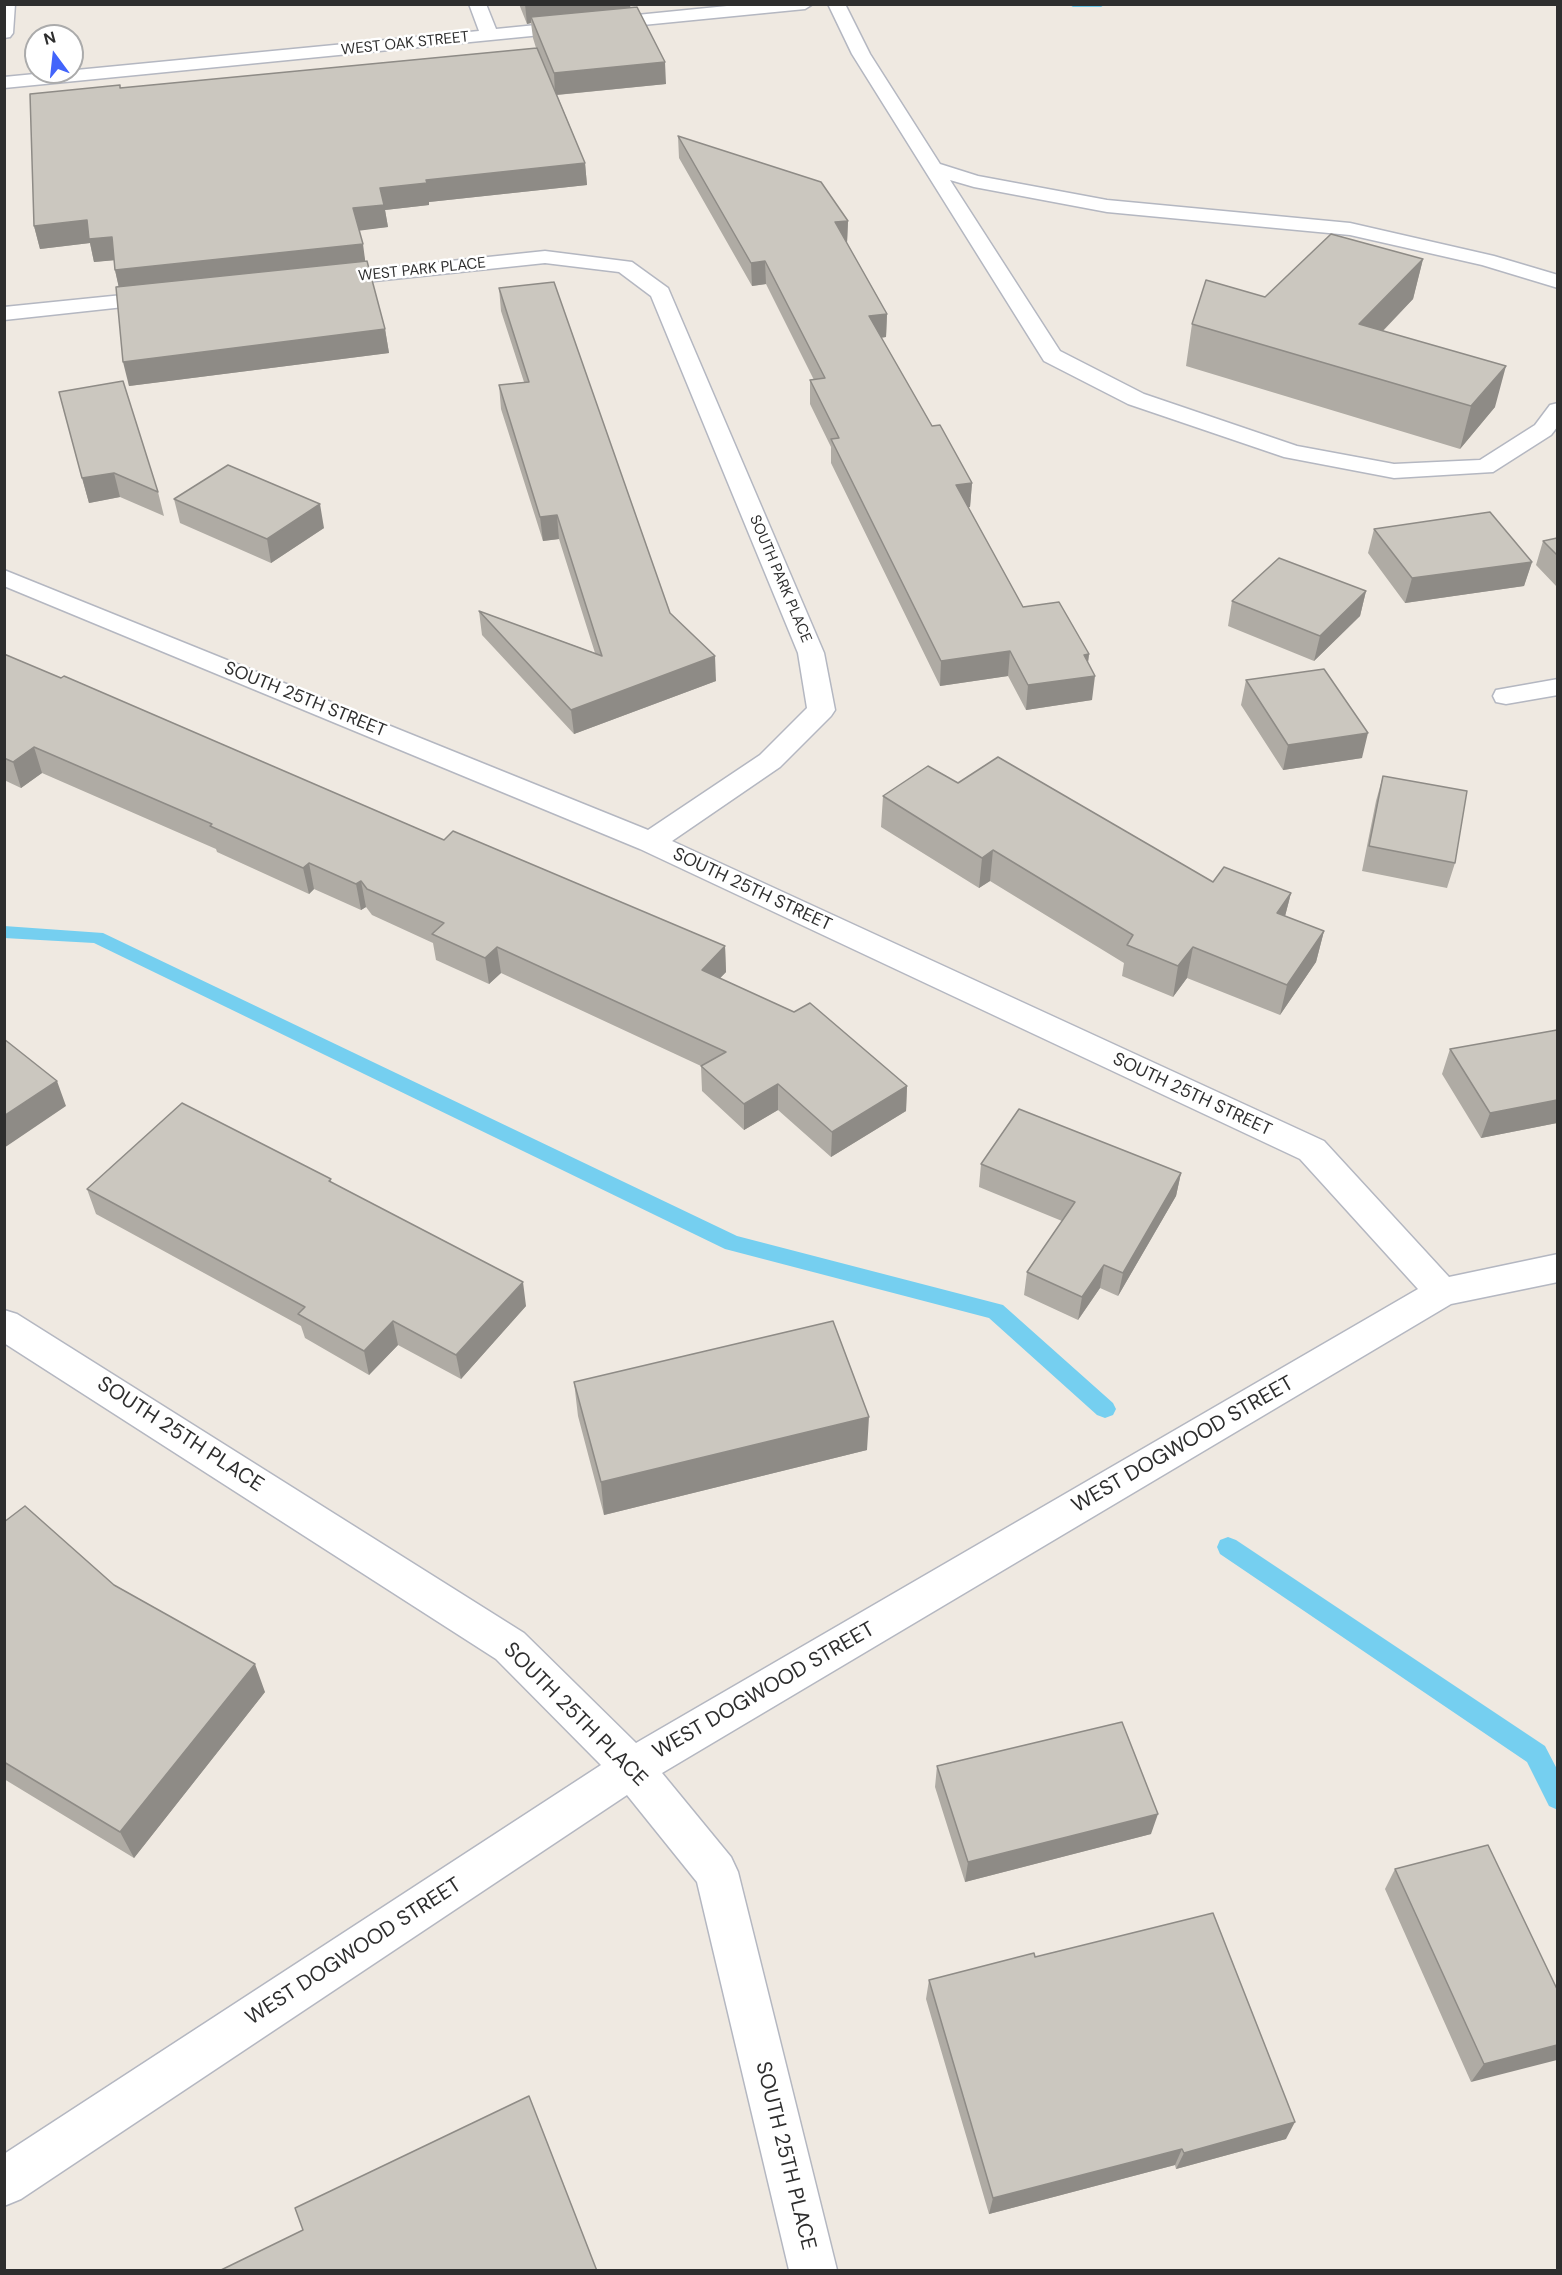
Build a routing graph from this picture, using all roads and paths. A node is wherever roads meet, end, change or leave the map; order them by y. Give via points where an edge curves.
1 (6, 4) edge
2 (477, 4) edge
3 (805, 4) edge
4 (836, 4) edge
5 (4, 33) edge
6 (489, 35) junction
7 (4, 83) edge
8 (931, 166) junction
9 (625, 266) joint
10 (310, 282) edge
11 (1557, 282) edge
12 (181, 295) edge
13 (4, 314) edge
14 (1557, 410) edge
15 (4, 577) edge
16 (1557, 687) edge
17 (1506, 696) dead end
18 (650, 842) junction
19 (1557, 1268) edge
20 (1442, 1292) junction
21 (4, 1324) edge
22 (632, 1768) junction
23 (4, 2182) edge
24 (813, 2271) edge

1 - 5 street
2 - 6 street
3 - 6 street, WEST OAK STREET
4 - 8 street via 861,54
6 - 7 street, WEST OAK STREET
8 - 11 street via 974,181 1107,206 1350,229 1487,260
8 - 14 street via 1052,356 1136,399 1292,452 1394,471 1485,467 1543,430
9 - 10 street, WEST PARK PLACE via 544,257
9 - 18 street, SOUTH PARK PLACE via 660,292 811,652 821,710 770,761
12 - 13 street
15 - 18 street, SOUTH 25TH STREET
16 - 17 street
18 - 20 street, SOUTH 25TH STREET via 1312,1150
19 - 20 street, WEST DOGWOOD STREET
20 - 22 street, WEST DOGWOOD STREET
21 - 22 street, SOUTH 25TH PLACE via 510,1646
22 - 23 street, WEST DOGWOOD STREET
22 - 24 street, SOUTH 25TH PLACE via 716,1872

